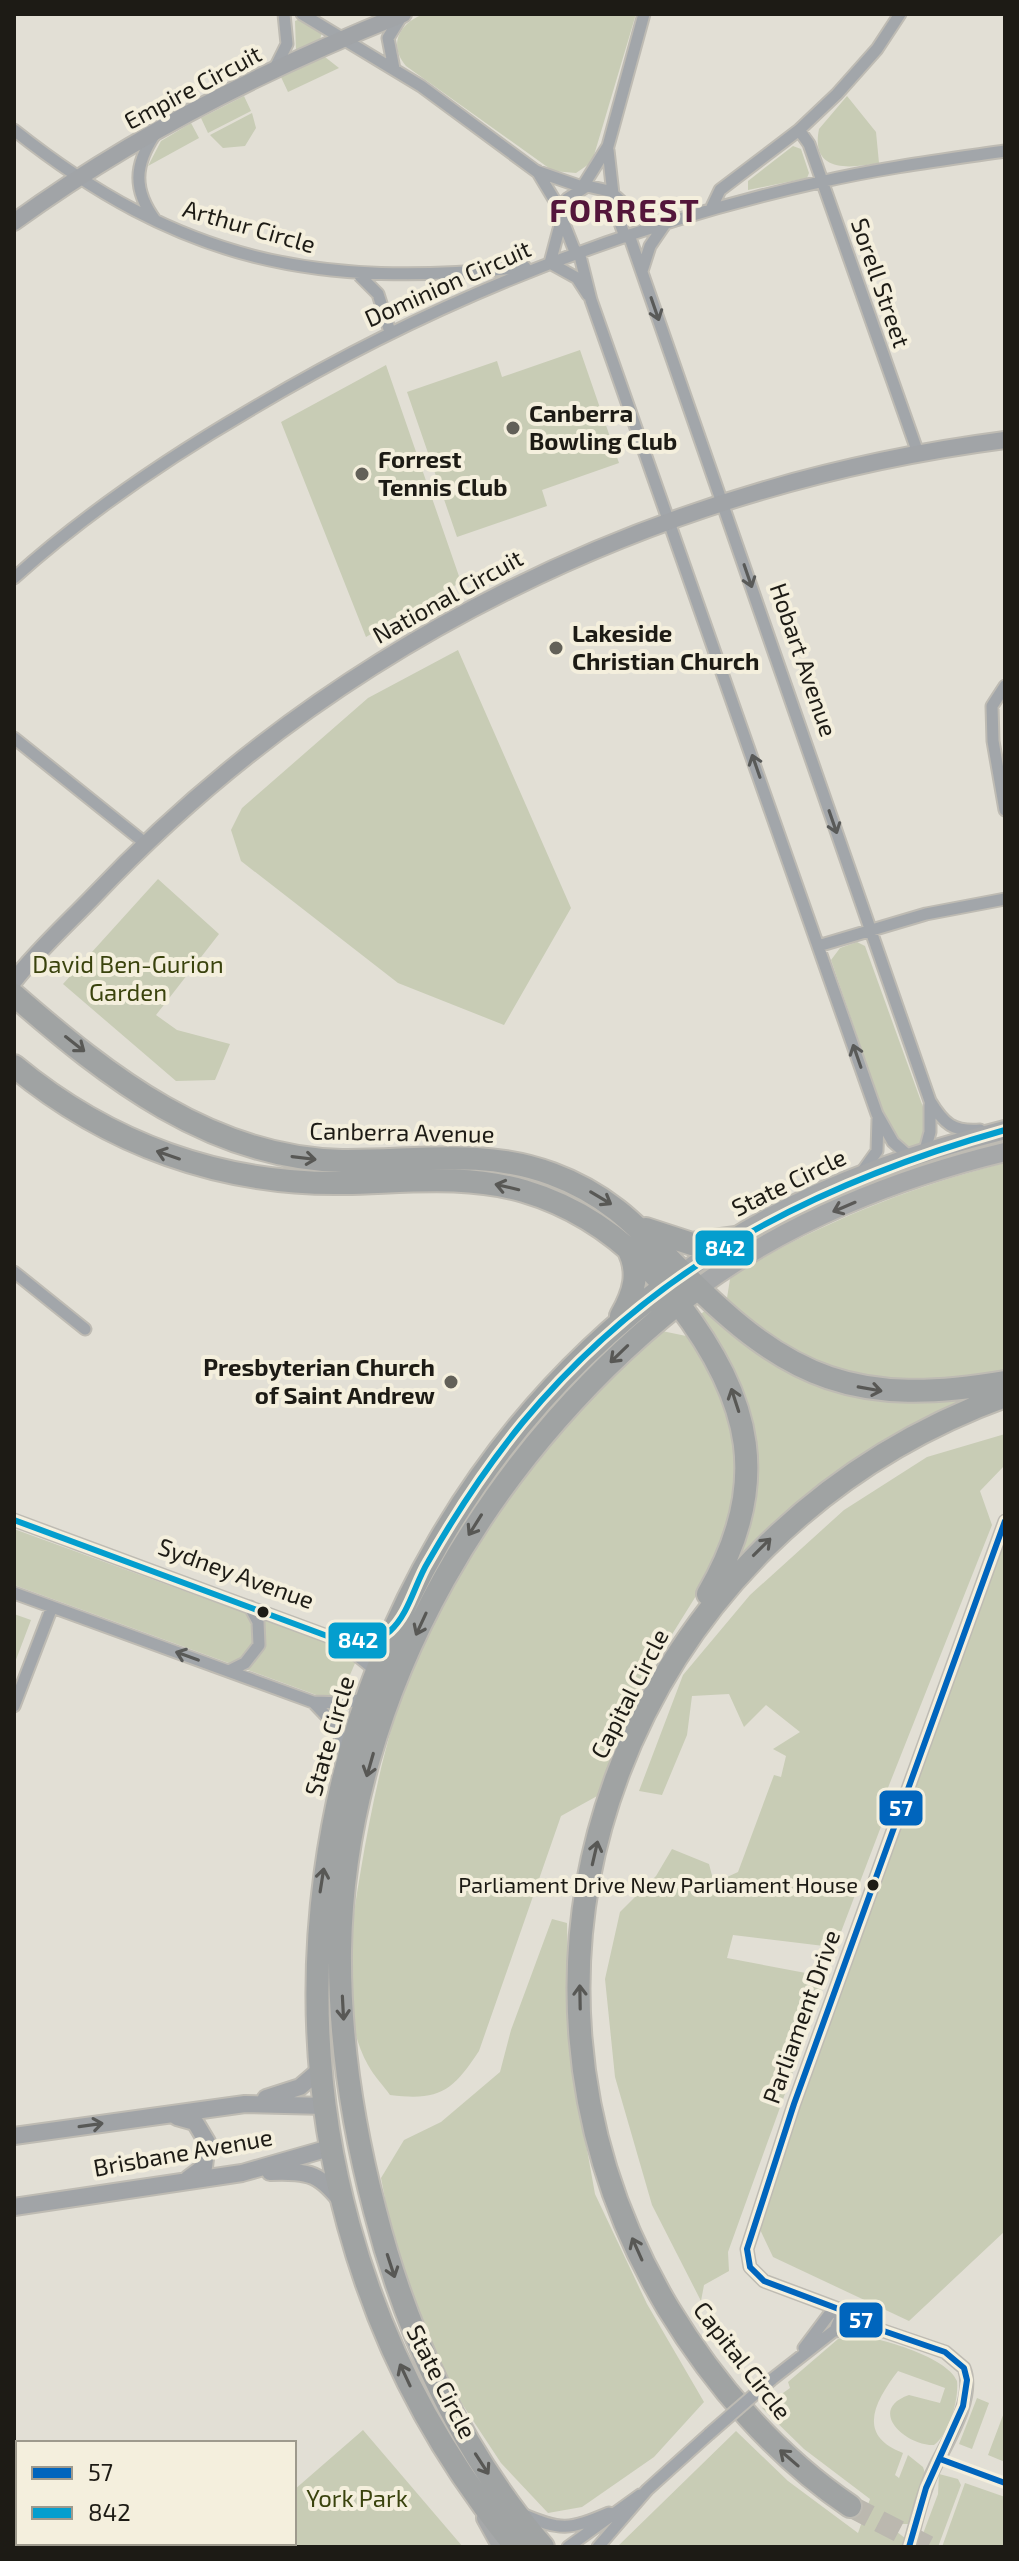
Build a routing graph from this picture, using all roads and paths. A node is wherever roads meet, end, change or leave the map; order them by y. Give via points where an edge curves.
1 (284, 14) edge
2 (302, 14) edge
3 (404, 14) edge
4 (644, 14) edge
5 (900, 14) edge
6 (346, 39) junction
7 (394, 69) junction
8 (273, 72) junction
9 (14, 130) edge
10 (799, 130) junction
11 (155, 134) junction
12 (608, 146) junction
13 (1005, 151) edge
14 (536, 171) junction
15 (78, 179) junction
16 (822, 181) junction
17 (583, 187) junction
18 (613, 194) junction
19 (711, 209) junction
20 (562, 217) junction
21 (14, 222) edge
22 (156, 222) junction
23 (665, 224) junction
24 (627, 236) junction
25 (577, 253) junction
26 (546, 264) junction
27 (642, 273) junction
28 (356, 274) junction
29 (591, 300) junction
30 (390, 332) junction
31 (1005, 440) edge
32 (918, 453) junction
33 (723, 502) junction
34 (670, 519) junction
35 (14, 578) edge
36 (1005, 686) edge
37 (14, 738) edge
38 (1005, 810) edge
39 (145, 843) junction
40 (1005, 899) edge
41 (871, 931) junction
42 (818, 946) junction
43 (14, 981) edge
44 (14, 995) edge
45 (14, 1053) edge
46 (14, 1066) edge
47 (40, 1088) junction
48 (930, 1101) junction
49 (877, 1114) junction
50 (1005, 1129) edge
51 (1005, 1152) edge
52 (917, 1158) junction
53 (958, 1165) junction
54 (856, 1179) junction
55 (892, 1187) junction
56 (641, 1227) junction
57 (736, 1238) junction
58 (626, 1246) junction
59 (14, 1272) edge
60 (681, 1287) junction
61 (615, 1326) junction
62 (85, 1329) dead end
63 (1005, 1382) edge
64 (1005, 1396) edge
65 (538, 1404) junction
66 (556, 1419) junction
67 (485, 1490) junction
68 (14, 1520) edge
69 (1005, 1521) edge
70 (14, 1593) edge
71 (52, 1607) junction
72 (250, 1607) junction
73 (396, 1623) junction
74 (693, 1628) junction
75 (338, 1640) junction
76 (229, 1671) junction
77 (376, 1671) junction
78 (393, 1690) junction
79 (366, 1698) junction
80 (313, 1702) junction
81 (14, 1706) edge
82 (348, 1758) junction
83 (321, 2069) junction
84 (245, 2104) junction
85 (326, 2106) junction
86 (353, 2106) junction
87 (163, 2115) junction
88 (14, 2136) edge
89 (359, 2140) junction
90 (333, 2147) junction
91 (242, 2173) junction
92 (182, 2182) junction
93 (14, 2207) edge
94 (346, 2207) junction
95 (835, 2308) junction
96 (869, 2326) junction
97 (832, 2333) junction
98 (796, 2358) junction
99 (647, 2490) junction
100 (471, 2491) junction
101 (850, 2506) tunnel mouth
102 (514, 2510) junction
103 (609, 2513) junction
104 (619, 2526) junction
105 (502, 2547) edge
106 (516, 2547) edge
107 (543, 2547) edge
108 (568, 2547) edge
109 (598, 2547) edge
110 (607, 2547) edge
111 (909, 2547) edge

1 - 8 street via 287,44
2 - 6 street
3 - 6 street, Empire Circuit
3 - 7 street via 389,33
4 - 12 street
5 - 10 street via 877,49
6 - 7 street
6 - 8 street, Empire Circuit
7 - 14 street
8 - 11 street, Empire Circuit
9 - 15 street, Arthur Circle
10 - 16 street, Sorell Street
10 - 19 street via 720,190
11 - 15 street, Empire Circuit
11 - 22 street via 137,175 142,199
12 - 17 street
12 - 18 street, Hobart Avenue
13 - 16 street, Dominion Circuit
14 - 17 street
14 - 20 street
15 - 21 street, Empire Circuit
15 - 22 street, Arthur Circle
16 - 19 street, Dominion Circuit
16 - 32 street, Sorell Street
17 - 18 street via 598,186
17 - 20 street via 567,199
18 - 23 street via 636,215
18 - 24 street, Hobart Avenue
19 - 23 street, Dominion Circuit
20 - 25 street
20 - 26 street
22 - 28 street, Arthur Circle via 254,257
23 - 24 street, Dominion Circuit
23 - 27 street via 650,246
24 - 25 street, Dominion Circuit
24 - 27 street, Hobart Avenue
25 - 26 street, Dominion Circuit
25 - 29 street
26 - 28 street, Arthur Circle via 434,276
26 - 29 street via 577,278
26 - 30 street, Dominion Circuit
27 -> 33 street, Hobart Avenue
28 - 30 street via 378,294
29 - 34 street
30 - 35 street, Dominion Circuit via 175,454
31 - 32 street, National Circuit
32 - 33 street, National Circuit
33 - 34 street, National Circuit
33 -> 41 street, Hobart Avenue
34 - 39 street, National Circuit via 512,585 353,676 250,751
42 -> 34 street
36 - 38 street via 992,706
37 - 39 street
39 - 43 street, National Circuit
40 - 41 street
41 - 42 street
41 - 48 street, Hobart Avenue
49 -> 42 street
44 -> 56 highway, Canberra Avenue via 127,1085 184,1121 227,1140 318,1159 471,1156 512,1162 582,1187
45 - 47 highway
46 - 47 highway, Canberra Avenue
58 -> 47 highway, Canberra Avenue via 565,1207 492,1184 296,1182 203,1166 122,1137
48 - 50 street, Hobart Avenue via 954,1129
48 - 52 street, Hobart Avenue via 930,1132
49 - 52 street via 893,1142
49 - 54 street via 877,1151
50 - 52 main road, State Circle
51 - 53 main road, State Circle
52 - 53 main road
52 - 54 main road, State Circle
52 - 55 main road, State Circle
53 - 55 main road, State Circle
54 - 57 main road, State Circle via 777,1213
55 -> 60 main road, State Circle
56 - 57 highway via 692,1244
56 - 60 highway, Canberra Avenue
57 - 60 main road, State Circle
58 - 60 highway, Canberra Avenue
58 - 61 highway via 635,1267 634,1287
59 - 62 street
60 - 61 highway, State Circle
60 -> 63 highway via 767,1347 843,1384 919,1393
60 -> 66 highway, State Circle
74 -> 60 highway via 739,1526 745,1453 726,1377
61 - 65 highway, State Circle
74 -> 64 highway via 758,1551 837,1483 904,1440
65 - 66 highway
65 - 67 highway, State Circle
66 - 67 highway, State Circle
67 - 73 highway, State Circle via 420,1574
67 -> 78 highway, State Circle
68 - 72 street, Sydney Avenue
69 - 95 street, Parliament Drive via 799,2090 747,2249 757,2277
70 - 71 street
76 -> 71 street
71 - 81 street
72 - 75 street, Sydney Avenue
72 - 76 street via 258,1622 259,1645 245,1663
73 - 75 street via 378,1637
73 - 77 highway, State Circle
101 -> 74 highway, Capital Circle via 777,2446 724,2387 678,2323 640,2255 611,2182 591,2106 581,2028 582,1930 599,1834 623,1759
75 - 77 street, Sydney Avenue
76 - 80 street
77 - 78 highway, Sydney Avenue
77 - 79 highway, State Circle
78 - 79 highway
78 -> 86 highway, State Circle via 358,1811 342,1919 343,2017
79 - 80 street
79 - 82 highway, State Circle
80 - 82 street via 336,1726
83 -> 82 highway, State Circle via 319,1911
83 - 84 street via 295,2089
83 - 85 highway, State Circle
84 - 85 street, Brisbane Avenue
84 - 87 street, Brisbane Avenue
85 - 86 highway, Brisbane Avenue
85 - 90 highway, State Circle
86 - 89 highway, State Circle
88 -> 87 street, Brisbane Avenue
87 - 92 street via 192,2120 206,2138 204,2167
89 - 90 highway, Brisbane Avenue
89 -> 102 highway, State Circle via 391,2267 421,2346 468,2443
90 - 91 street, Brisbane Avenue
90 - 94 highway, State Circle
91 - 92 street, Brisbane Avenue
91 - 94 street via 310,2174 327,2183
92 - 93 street, Brisbane Avenue
100 -> 94 highway, State Circle via 396,2355
95 - 96 street, Parliament Drive
95 - 97 street via 840,2321
95 - 98 street
96 - 97 street, Parliament Drive
96 - 111 street, Parliament Drive via 945,2352 964,2368 967,2390
97 - 98 street
98 - 99 street, bridge
99 - 103 street
99 - 104 street
100 - 105 main road
100 - 106 highway, State Circle
102 - 103 street via 559,2528
102 - 107 highway, State Circle
103 - 108 street
104 - 109 street
104 - 110 street

